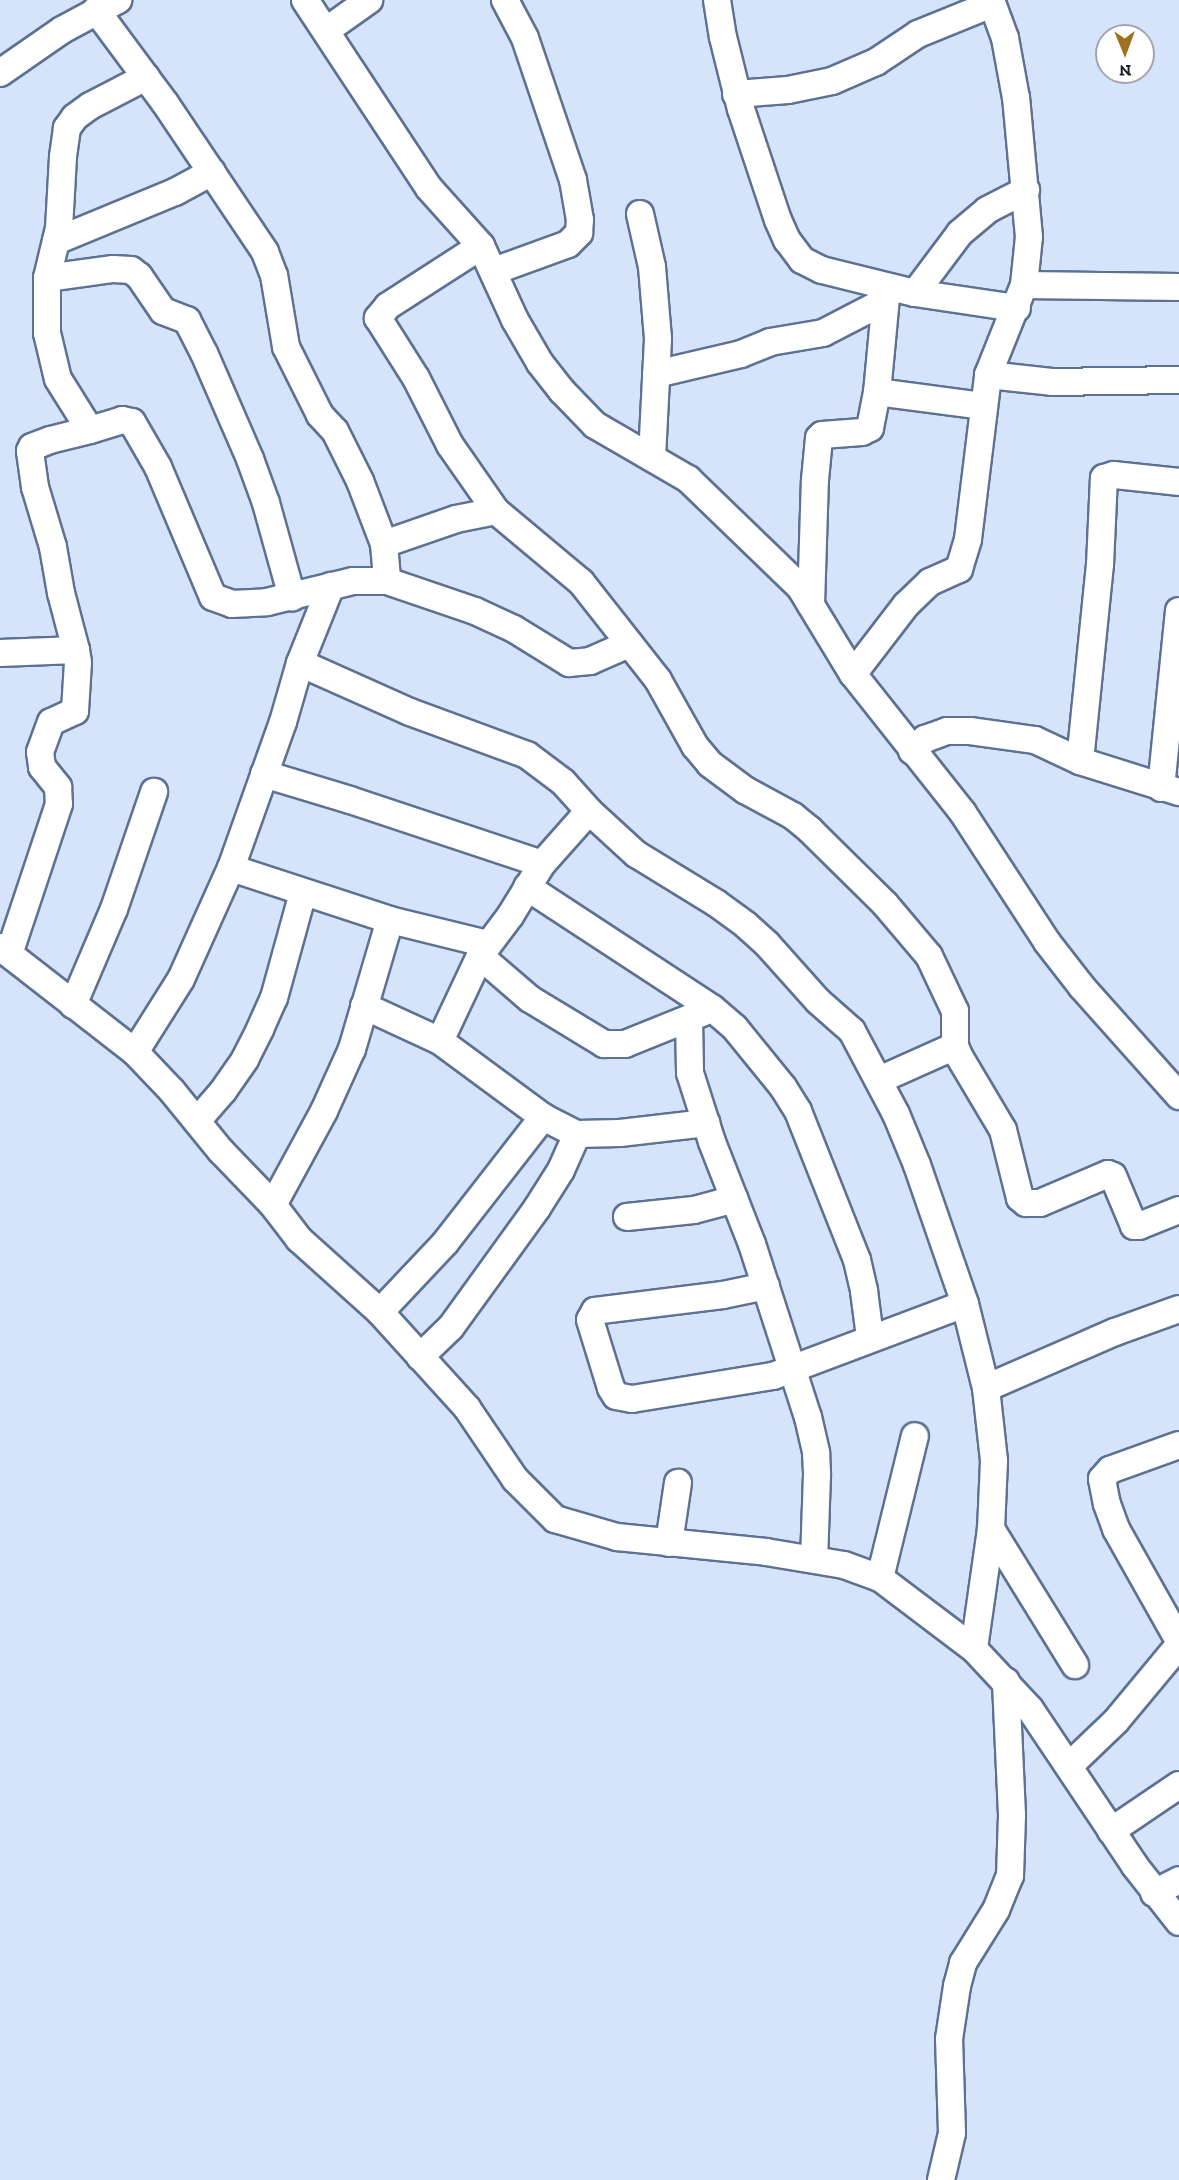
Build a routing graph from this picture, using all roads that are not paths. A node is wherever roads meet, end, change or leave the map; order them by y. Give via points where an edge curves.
1 (305, 0) edge
2 (369, 0) edge
3 (505, 0) edge
4 (717, 0) edge
5 (992, 2) edge
6 (107, 5) edge
7 (327, 30) junction
8 (0, 73) edge
9 (146, 77) junction
10 (736, 94) junction
11 (212, 172) junction
12 (1026, 190) junction
13 (640, 214) dead end
14 (56, 241) junction
15 (481, 246) junction
16 (494, 271) junction
17 (47, 278) junction
18 (1179, 287) edge
19 (886, 292) junction
20 (915, 293) junction
21 (1021, 297) junction
22 (656, 374) junction
23 (988, 375) junction
24 (1179, 380) edge
25 (878, 392) junction
26 (984, 406) junction
27 (90, 430) junction
28 (652, 457) junction
29 (1179, 482) edge
30 (496, 511) junction
31 (384, 544) junction
32 (387, 581) junction
33 (331, 586) junction
34 (292, 597) junction
35 (810, 605) junction
36 (1179, 611) edge
37 (628, 644) junction
38 (76, 650) junction
39 (0, 653) edge
40 (300, 663) junction
41 (853, 674) junction
42 (912, 751) junction
43 (1080, 761) junction
44 (264, 774) junction
45 (1170, 790) edge
46 (154, 792) dead end
47 (590, 811) junction
48 (542, 864) junction
49 (231, 868) junction
50 (527, 887) junction
51 (303, 893) junction
52 (390, 920) junction
53 (484, 950) junction
54 (4, 951) edge
55 (73, 1005) junction
56 (364, 1006) junction
57 (700, 1014) junction
58 (440, 1041) junction
59 (955, 1046) junction
60 (135, 1052) junction
61 (879, 1080) junction
62 (1179, 1096) edge
63 (543, 1117) junction
64 (197, 1121) junction
65 (706, 1123) junction
66 (577, 1134) junction
67 (735, 1199) junction
68 (273, 1205) junction
69 (1179, 1210) edge
70 (627, 1217) dead end
71 (766, 1286) junction
72 (965, 1304) junction
73 (1179, 1309) edge
74 (380, 1312) junction
75 (870, 1337) junction
76 (420, 1357) junction
77 (792, 1369) junction
78 (986, 1388) junction
79 (915, 1436) dead end
80 (1179, 1445) edge
81 (678, 1483) dead end
82 (991, 1529) junction
83 (669, 1543) junction
84 (814, 1559) junction
85 (879, 1578) junction
86 (1179, 1643) edge
87 (974, 1649) junction
88 (1075, 1665) dead end
89 (1006, 1681) junction
90 (1069, 1766) junction
91 (1179, 1785) edge
92 (1111, 1831) junction
93 (1179, 1880) edge
94 (1155, 1893) junction
95 (1179, 1922) edge
96 (941, 2180) edge

1 - 7 street
2 - 7 street
3 - 16 street via 525,38 573,180 580,219 579,233 568,244
4 - 10 street
5 - 10 street via 918,34 876,62 832,81 788,90
5 - 12 street via 1012,69
6 - 8 street
6 - 9 street
7 - 15 street via 429,189
9 - 11 street
9 - 14 street via 90,106 67,128
10 - 19 street via 778,220 794,251 810,266
11 - 14 street via 175,192
11 - 31 street via 270,263 289,354 320,415 344,448
12 - 20 street via 987,210 967,226
12 - 21 street via 1029,237
13 - 22 street via 654,284
14 - 17 street
15 - 16 street
15 - 30 street via 388,306 378,318 421,386 450,445
16 - 28 street via 515,320 562,391 596,425
17 - 27 street via 45,324 52,359 58,379
17 - 34 street via 131,270 163,311 187,320 266,503
18 - 21 street
19 - 20 street
19 - 22 street via 823,333 770,342 741,354
19 - 25 street
20 - 21 street
21 - 23 street
22 - 28 street
23 - 24 street via 1052,382
23 - 26 street
25 - 26 street
25 - 35 street via 870,428 819,438
26 - 41 street via 968,539 959,569 930,582 906,605
27 - 34 street via 122,420 132,422 158,467 213,597 225,603 243,604
27 - 38 street via 50,440 30,451 35,487
28 - 35 street via 688,479 716,504 800,587
29 - 43 street via 1114,475 1104,478 1100,566
30 - 31 street via 456,519
30 - 37 street via 572,573
31 - 32 street
32 - 33 street via 353,581
32 - 37 street via 475,611 514,629 569,663 590,661
33 - 34 street
33 - 40 street
35 - 41 street
36 - 45 street
37 - 59 street via 658,680 695,746 710,764 810,830 916,939 937,971 955,1011
38 - 39 street
38 - 54 street via 75,711 51,722 40,752 42,767 58,787 58,810
40 - 44 street
40 - 47 street via 410,712 527,755 563,782
41 - 42 street
42 - 43 street via 933,735 970,731 1035,740
42 - 62 street via 963,813 1017,898 1082,987
43 - 45 street
44 - 48 street
44 - 49 street
46 - 55 street via 114,909
47 - 48 street
47 - 61 street via 636,854 716,903 767,944 813,996 852,1031
48 - 50 street
49 - 51 street
49 - 60 street via 181,979
50 - 53 street
50 - 57 street
51 - 52 street
51 - 64 street via 274,998 260,1029 223,1091
52 - 53 street
52 - 56 street
53 - 57 street via 530,999 604,1044 625,1044
53 - 58 street
54 - 55 street
55 - 60 street
56 - 58 street
56 - 68 street via 352,1049 324,1112
57 - 65 street via 690,1073
57 - 75 street via 758,1055 798,1111 857,1260
58 - 63 street
59 - 61 street
59 - 69 street via 1003,1130 1017,1192 1026,1203 1040,1203 1108,1174 1113,1176 1134,1226
60 - 64 street
61 - 72 street via 917,1165
63 - 66 street
63 - 74 street via 445,1243
64 - 68 street
65 - 66 street
65 - 67 street
66 - 76 street via 561,1170 537,1208 451,1327
67 - 70 street via 694,1210
67 - 71 street
68 - 74 street via 315,1255
71 - 77 street
71 - 77 street via 603,1309 595,1311 590,1320 611,1388 616,1396 625,1399 750,1381
72 - 75 street
72 - 78 street
73 - 78 street
74 - 76 street
75 - 77 street
76 - 83 street via 466,1408 515,1479 555,1519 617,1538
77 - 84 street via 816,1453
78 - 82 street via 994,1461
79 - 85 street
80 - 86 street via 1110,1470 1102,1479 1116,1529
81 - 83 street
82 - 87 street
82 - 88 street
83 - 84 street via 724,1546
84 - 85 street
85 - 87 street
86 - 90 street via 1116,1721
87 - 89 street
89 - 90 street
89 - 96 street via 1010,1876 996,1910 963,1963 957,1986 949,2039 952,2133
90 - 92 street
91 - 92 street
92 - 94 street
93 - 94 street
94 - 95 street

